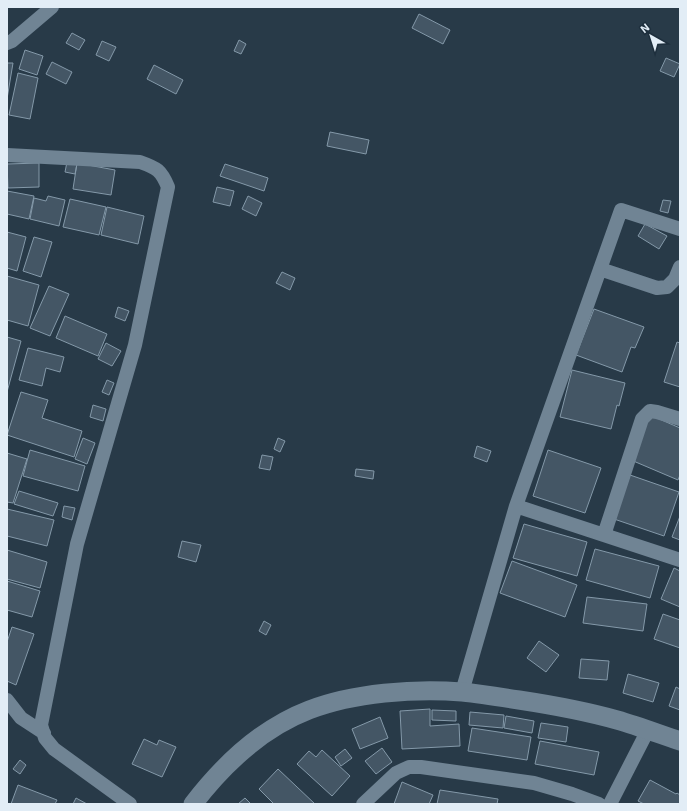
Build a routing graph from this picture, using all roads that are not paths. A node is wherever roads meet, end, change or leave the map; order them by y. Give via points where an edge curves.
1 (52, 7) edge
2 (7, 43) edge
3 (7, 155) edge
4 (680, 229) edge
5 (680, 267) edge
6 (600, 269) junction
7 (680, 419) edge
8 (516, 506) junction
9 (604, 535) junction
10 (680, 560) edge
11 (462, 692) junction
12 (7, 700) edge
13 (648, 730) junction
14 (44, 733) junction
15 (680, 741) edge
16 (130, 804) edge
17 (193, 804) edge
18 (363, 804) edge
19 (599, 804) edge
20 (610, 804) edge

1 - 2 street
3 - 14 street via 140,162 154,167 163,175 168,187 135,345 77,544 41,725
4 - 6 street via 621,210
5 - 6 street via 676,279 667,287 657,288
6 - 8 street
7 - 9 street via 650,412 642,419
8 - 9 street
8 - 11 street
9 - 10 street
11 - 13 street via 562,707 616,719
11 - 17 street via 381,694 340,700 308,710 273,728 242,751 210,782
12 - 14 street via 21,718
13 - 15 street
13 - 20 street
14 - 16 street via 54,749
18 - 19 street via 396,773 409,767 534,783

